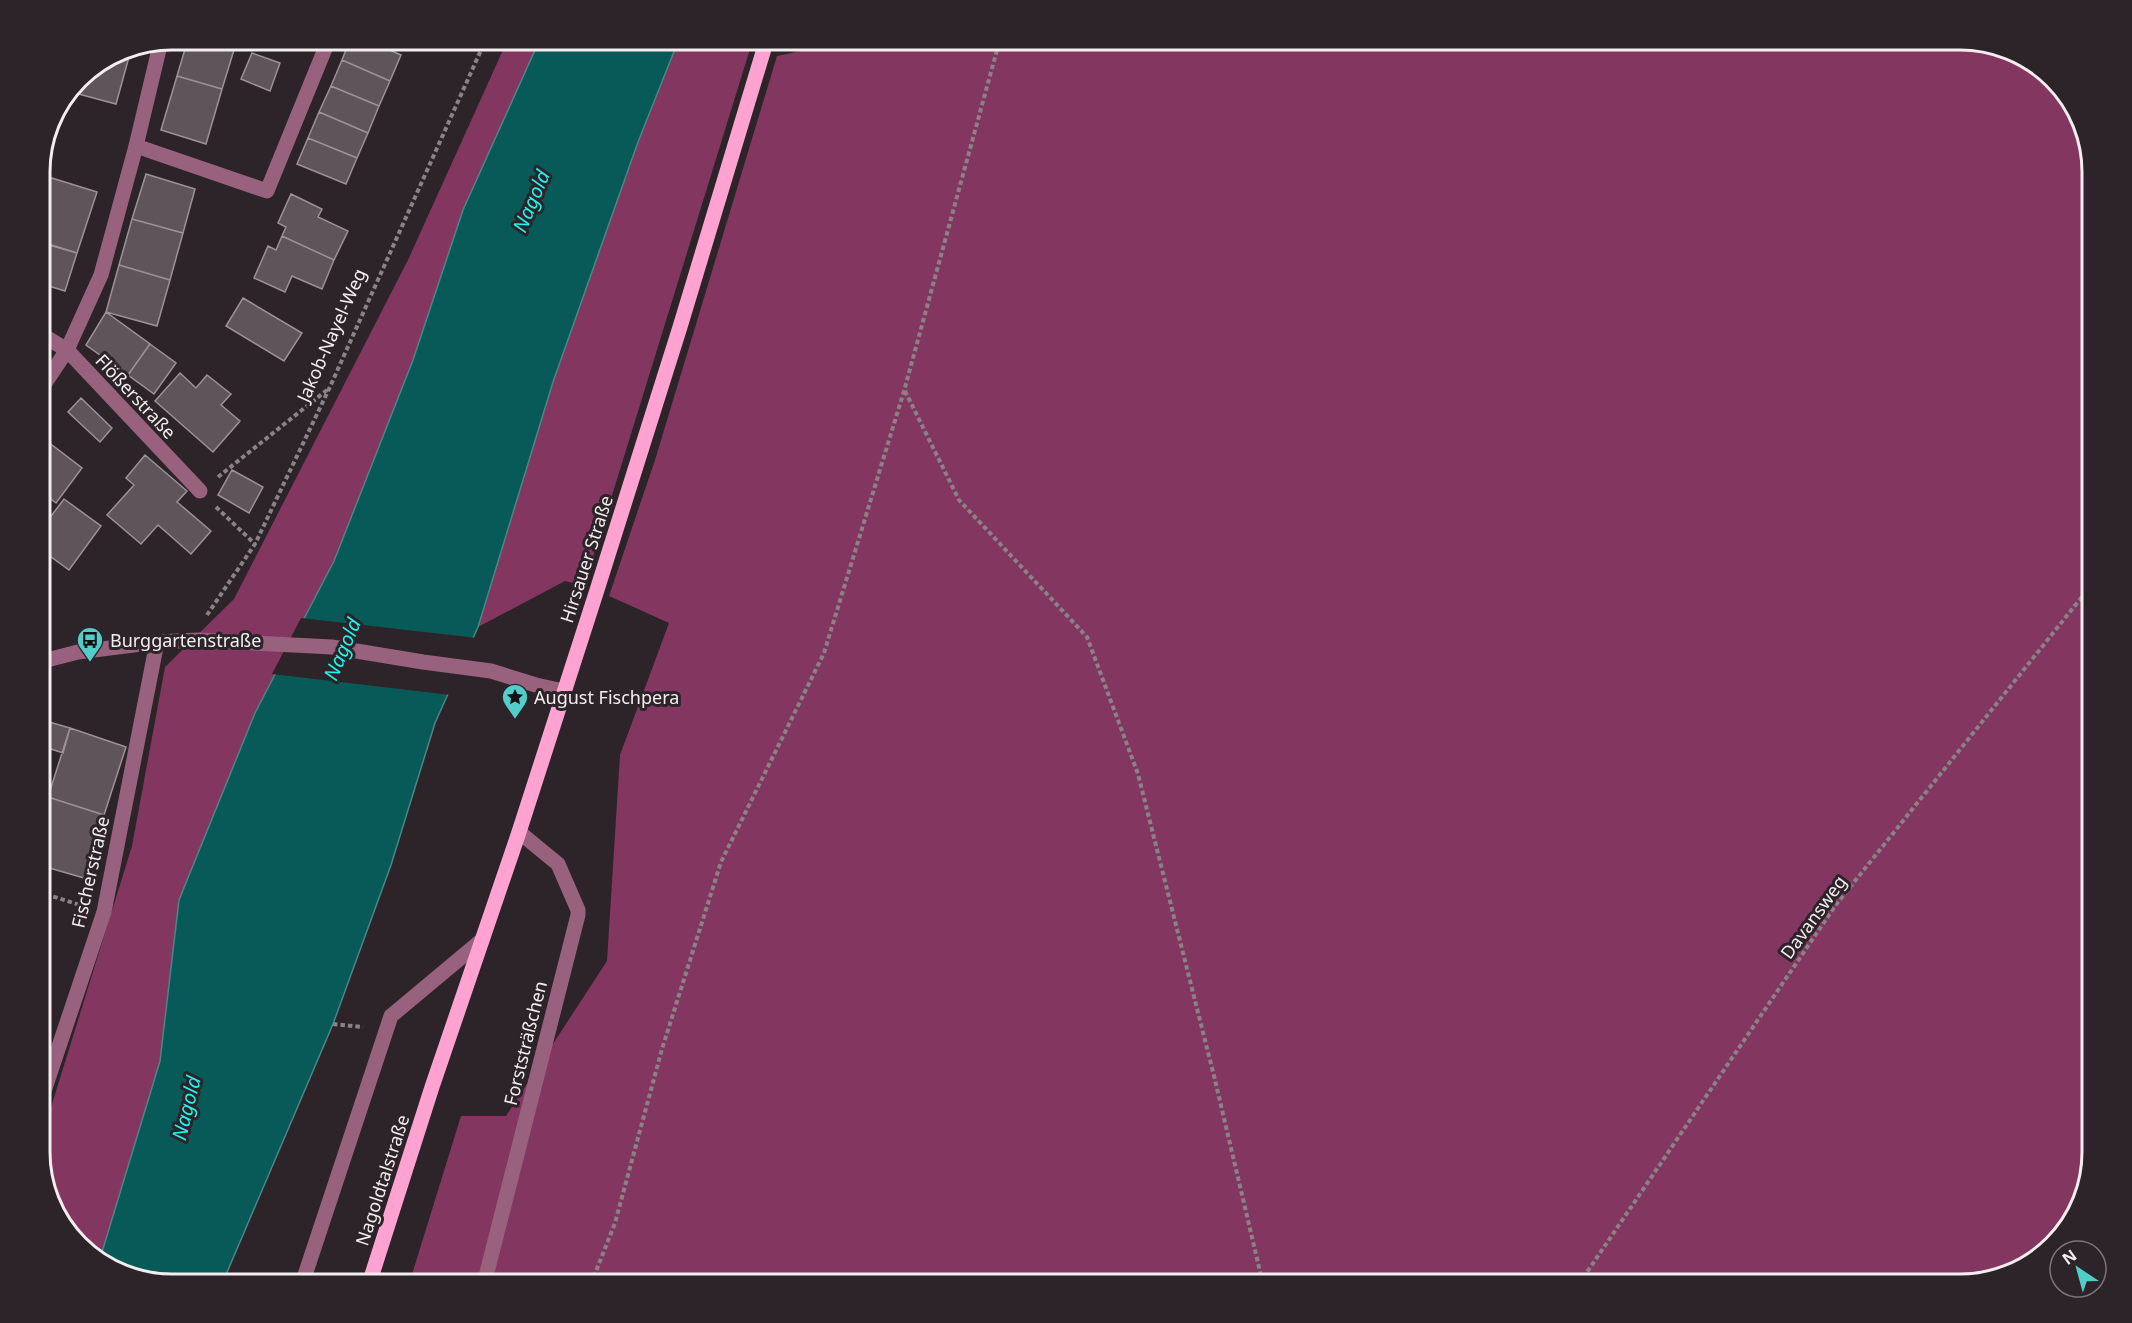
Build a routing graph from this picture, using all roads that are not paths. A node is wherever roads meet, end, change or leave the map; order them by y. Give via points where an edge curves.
1 (325, 50) edge
2 (764, 50) edge
3 (159, 51) edge
4 (136, 146) junction
5 (50, 340) edge
6 (67, 350) junction
7 (50, 376) edge
8 (200, 491) road end
9 (157, 642) junction
10 (50, 659) edge
11 (564, 691) junction
12 (519, 832) junction
13 (482, 940) junction
14 (50, 1073) edge
15 (432, 1087) joint
16 (305, 1274) edge
17 (372, 1274) edge
18 (487, 1274) edge

1 - 4 street via 267,191
2 - 11 main road, Hirsauer Straße
3 - 4 street
4 - 6 street via 101,275
5 - 6 street, Flößerstraße
6 - 7 street
6 - 8 street, Flößerstraße
9 - 10 street
9 - 11 street via 199,640 332,647 491,671
9 - 14 street, Fischerstraße via 104,912
11 - 12 main road, Hirsauer Straße
12 - 13 main road, Hirsauer Straße
12 - 18 street, Forststräßchen via 558,864 578,915
13 - 15 main road, Hirsauer Straße
13 - 16 street via 391,1016
15 - 17 main road, Nagoldtalstraße

